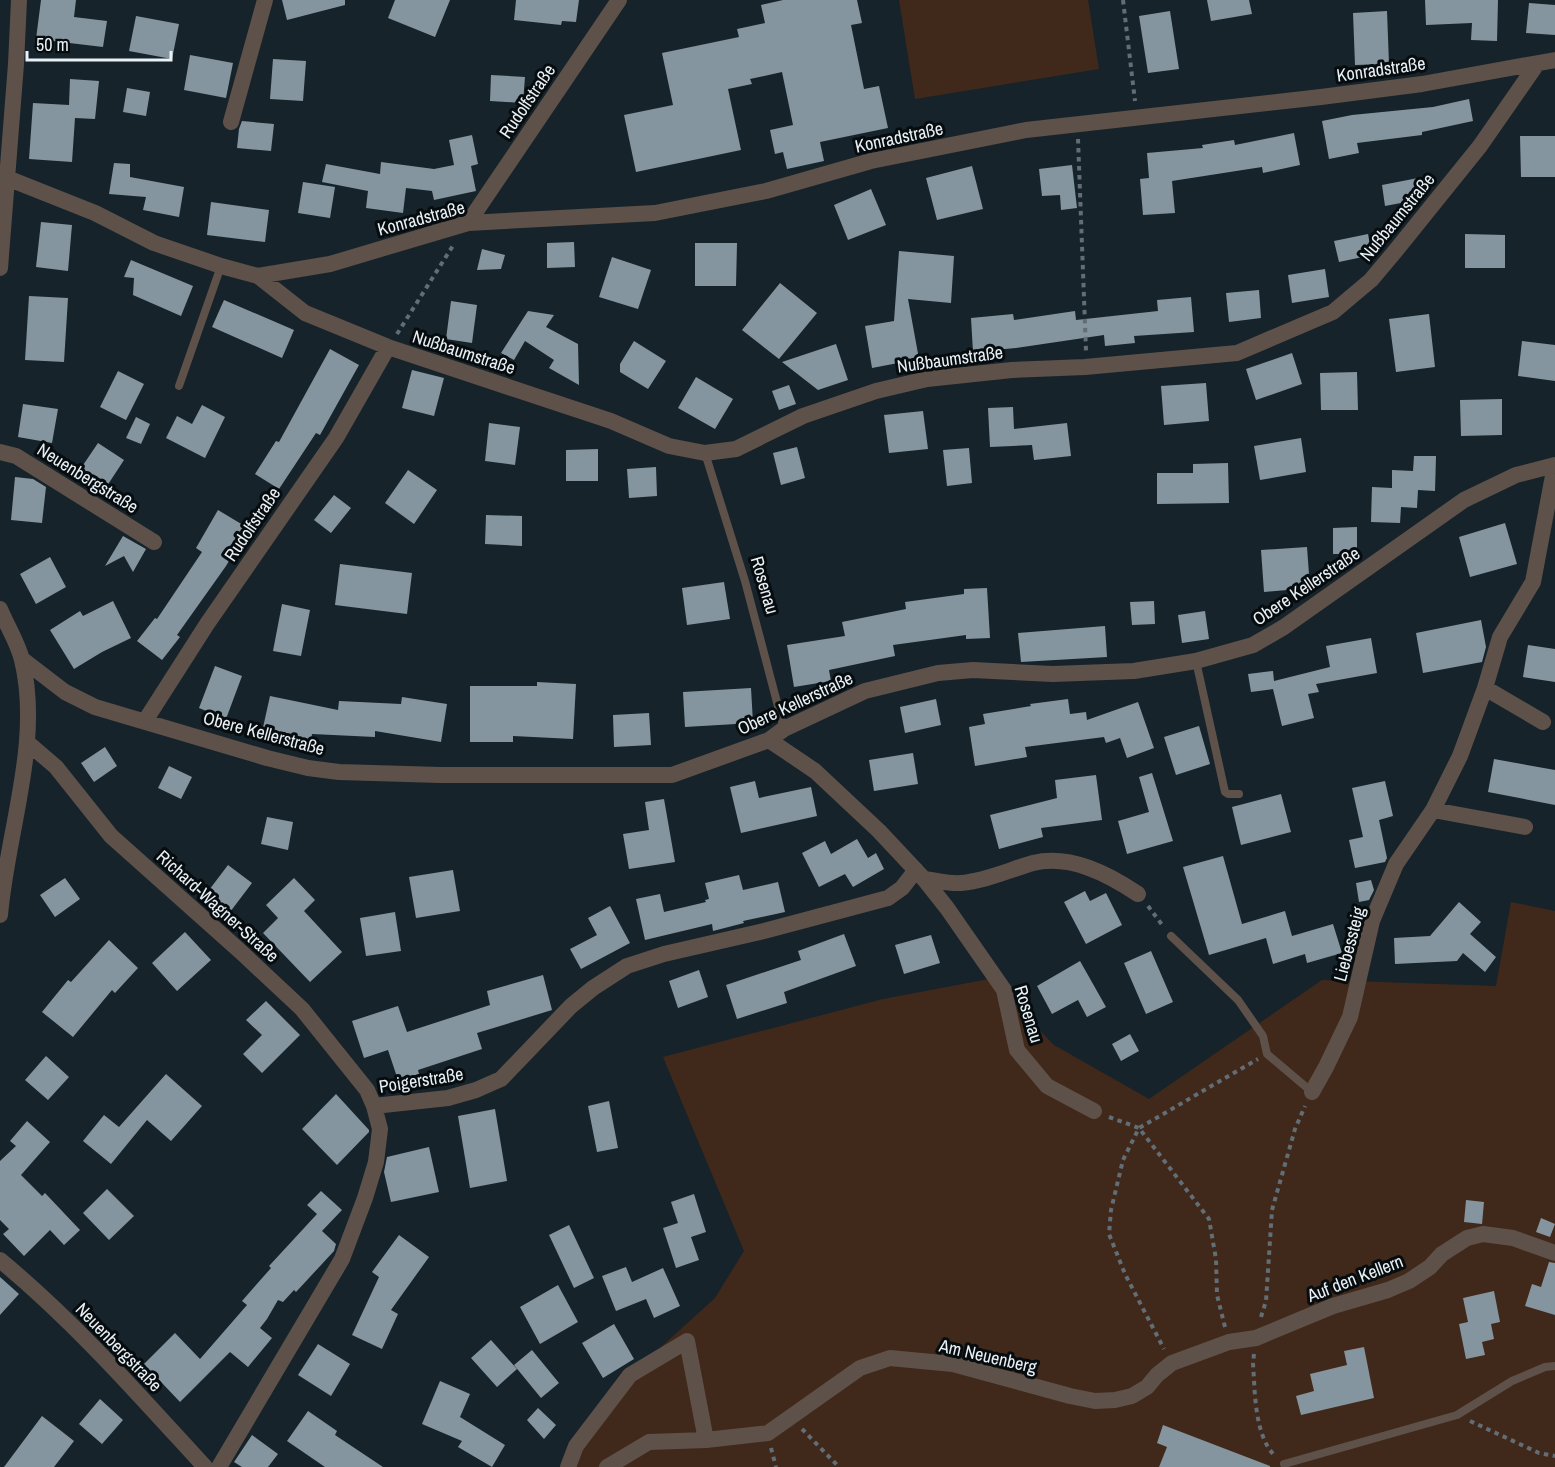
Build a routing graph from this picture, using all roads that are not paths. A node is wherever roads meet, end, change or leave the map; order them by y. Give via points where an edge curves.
1 (19, 0) edge
2 (265, 0) edge
3 (619, 0) edge
4 (1555, 60) edge
5 (8, 63) edge
6 (1537, 64) junction
7 (231, 122) dead end
8 (7, 178) junction
9 (468, 223) junction
10 (221, 266) junction
11 (0, 268) edge
12 (258, 276) junction
13 (388, 347) junction
14 (179, 386) dead end
15 (0, 452) edge
16 (705, 453) junction
17 (1555, 465) edge
18 (154, 542) dead end
19 (0, 609) edge
20 (22, 658) junction
21 (1196, 661) junction
22 (1485, 688) junction
23 (145, 721) junction
24 (1543, 722) dead end
25 (784, 729) junction
26 (769, 740) junction
27 (28, 742) junction
28 (1239, 794) dead end
29 (1433, 810) junction
30 (1525, 827) dead end
31 (920, 875) junction
32 (1138, 894) road end
33 (0, 915) edge
34 (1171, 936) road end
35 (1312, 1092) joint
36 (374, 1106) junction
37 (1094, 1111) road end
38 (1555, 1253) edge
39 (0, 1260) edge
40 (1229, 1342) joint
41 (1555, 1366) edge
42 (706, 1440) junction
43 (1284, 1464) dead end
44 (204, 1467) edge
45 (219, 1467) edge
46 (568, 1467) edge
47 (607, 1467) edge

1 - 5 street
2 - 7 street
3 - 9 street, Rudolfstraße
4 - 6 street, Konradstraße
5 - 8 street
6 - 9 street, Konradstraße via 1422,84 1026,130 872,161 766,191 655,213
6 - 16 street, Nußbaumstraße via 1480,146 1397,249 1371,280 1333,312 1237,353 927,379 803,416 736,449
8 - 10 street, Nußbaumstraße via 95,213 154,243
8 - 11 street
9 - 12 street, Konradstraße via 330,264
10 - 12 street, Nußbaumstraße
10 - 14 lane
12 - 13 street, Nußbaumstraße via 305,313
13 - 16 street, Nußbaumstraße via 611,421 669,446
13 - 23 street, Rudolfstraße via 336,438
15 - 18 street, Neuenbergstraße via 16,456
16 - 25 lane, Rosenau via 745,581
17 - 21 street, Obere Kellerstraße via 1516,475 1464,500 1253,645
17 - 22 street, Liebessteig via 1533,582 1500,637
19 - 20 street
20 - 23 street, Obere Kellerstraße via 65,692 95,707
20 - 27 street
21 - 25 street, Obere Kellerstraße via 1134,671 938,673 865,691
21 - 28 lane via 1226,792
22 - 24 street
22 - 29 street, Liebessteig via 1460,756
23 - 26 street, Obere Kellerstraße via 309,768 440,776 672,775
25 - 26 street, Obere Kellerstraße
26 - 31 street, Rosenau via 814,771
27 - 33 street
27 - 36 street, Richard-Wagner-Straße via 56,767 111,836 302,1009 368,1090
29 - 30 street
29 - 35 street, Liebessteig via 1396,864 1372,921 1350,1017
31 - 32 street via 960,883 1035,863 1058,861 1097,871
31 - 36 street, Poigerstraße via 888,898 627,966 571,1006 501,1079 448,1098
31 - 37 street, Rosenau via 1004,990 1017,1050 1047,1086
34 - 35 lane via 1238,1000 1263,1036 1267,1054
36 - 45 street, Poigerstraße via 380,1130 376,1162 342,1259
38 - 40 street, Auf den Kellern via 1513,1238 1483,1234 1467,1238 1409,1281 1333,1306 1256,1338
39 - 44 street, Neuenbergstraße via 37,1290 114,1366
40 - 42 street, Am Neuenberg via 1172,1363 1132,1396 1095,1401 953,1364 890,1358 860,1368 768,1433
41 - 43 lane via 1512,1381 1457,1415
42 - 46 street via 687,1341 630,1375 576,1446
42 - 47 street, Am Neuenberg via 649,1442

